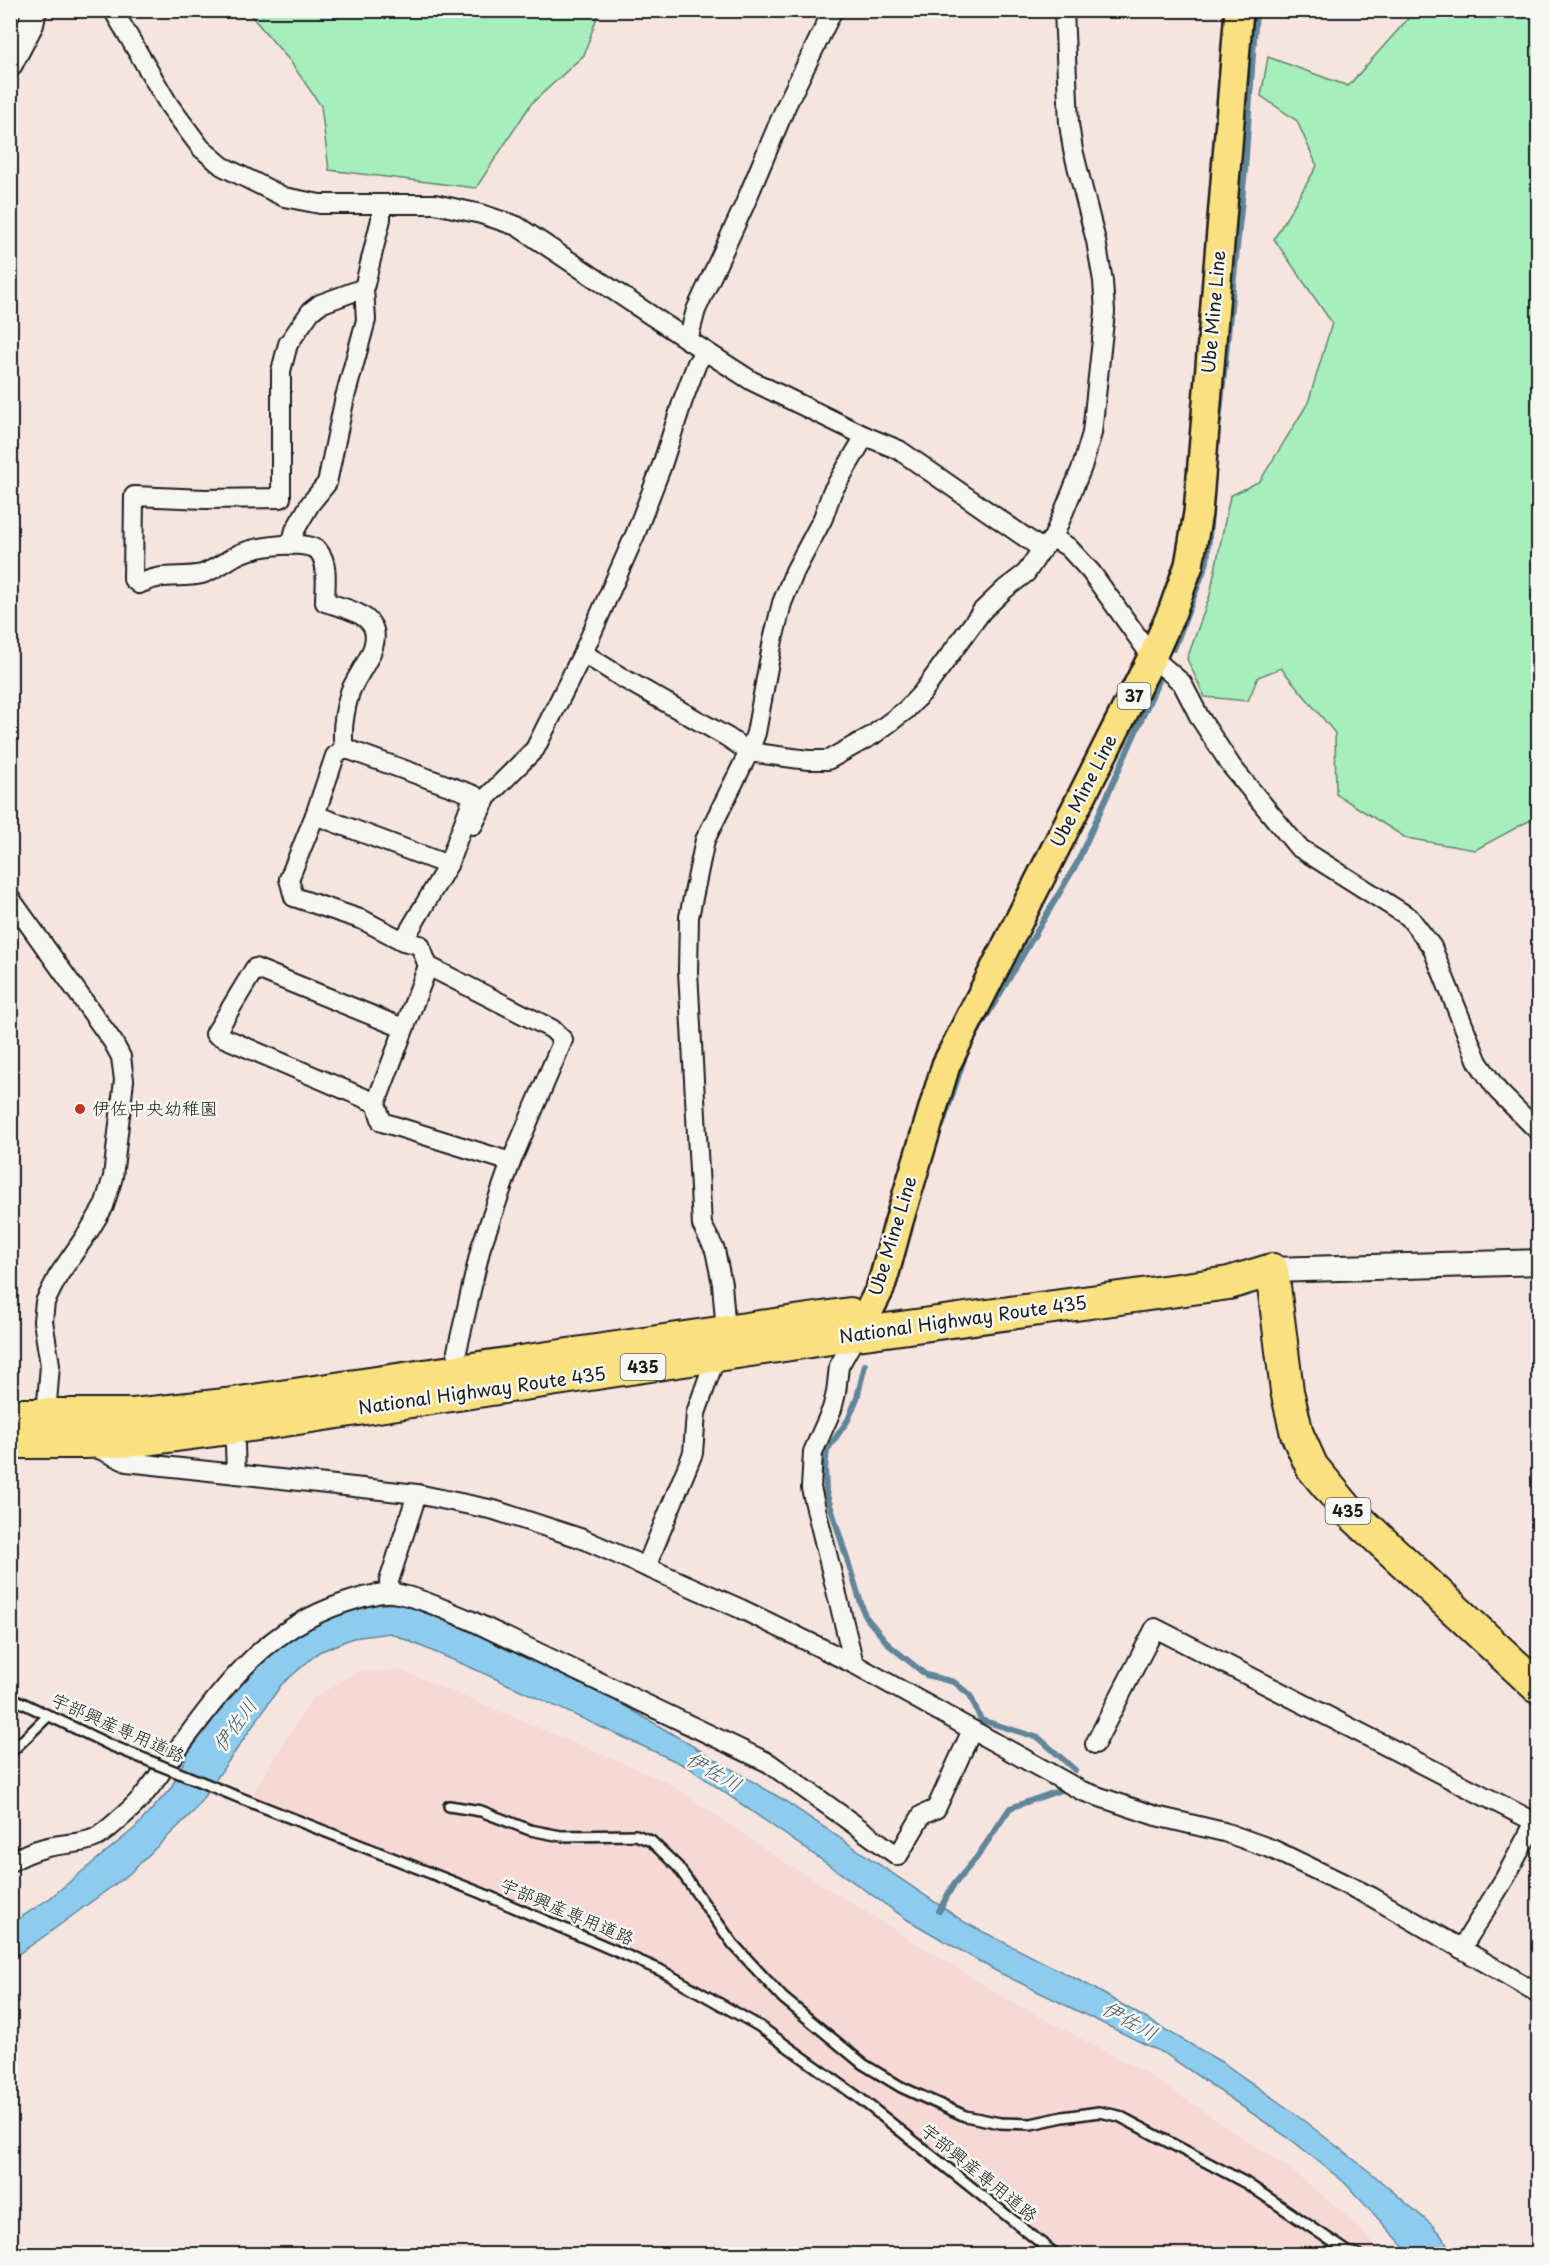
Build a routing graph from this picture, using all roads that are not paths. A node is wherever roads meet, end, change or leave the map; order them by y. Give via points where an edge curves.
1 (34, 10) edge
2 (113, 10) edge
3 (833, 10) edge
4 (1064, 10) edge
5 (1239, 10) edge
6 (10, 64) edge
7 (381, 204) junction
8 (364, 288) junction
9 (688, 340) junction
10 (705, 351) junction
11 (865, 436) junction
12 (1048, 544) junction
13 (291, 545) junction
14 (583, 653) junction
15 (1152, 657) junction
16 (344, 748) junction
17 (750, 752) junction
18 (315, 815) junction
19 (458, 839) junction
20 (448, 865) junction
21 (10, 898) edge
22 (403, 941) junction
23 (428, 966) junction
24 (403, 1028) junction
25 (376, 1102) junction
26 (1536, 1121) edge
27 (511, 1161) junction
28 (1539, 1262) edge
29 (1272, 1270) junction
30 (863, 1323) junction
31 (721, 1344) junction
32 (462, 1383) junction
33 (10, 1414) edge
34 (46, 1415) junction
35 (228, 1416) junction
36 (10, 1442) edge
37 (85, 1442) junction
38 (236, 1474) junction
39 (417, 1494) junction
40 (646, 1567) junction
41 (390, 1592) junction
42 (854, 1664) junction
43 (1539, 1687) edge
44 (10, 1698) edge
45 (48, 1716) junction
46 (972, 1730) junction
47 (1095, 1744) dead end
48 (10, 1753) edge
49 (449, 1806) dead end
50 (10, 1862) edge
51 (1461, 1949) junction
52 (1539, 1993) edge
53 (1055, 2254) edge
54 (1357, 2254) edge

1 - 6 street
2 - 7 street via 169,105 201,148 222,166 284,197 320,204
3 - 9 street via 696,310
4 - 12 street via 1073,150 1101,271 1105,312 1092,432 1082,467
5 - 15 main road, Ube Mine Line / 37 via 1198,513 1189,565
7 - 8 street
7 - 9 street via 435,204 517,226
8 - 13 street via 366,320 327,483 310,504
8 - 13 street via 311,310 288,344 281,371 280,498 134,496 133,579 139,584 168,575 204,573 252,549
9 - 10 street
10 - 11 street via 752,381
10 - 14 street via 683,400 635,536
11 - 12 street via 899,450
11 - 17 street via 832,492 783,603
12 - 15 street via 1068,547 1091,572
12 - 17 street via 1026,573 982,611 922,693 873,735 828,760
13 - 16 street via 307,545 320,552 325,565 325,602 362,615 375,634 373,648 349,694
14 - 17 street
14 - 19 street via 535,748 487,797 469,833
15 - 26 street via 1182,683 1232,767 1298,847 1409,918 1432,947 1478,1062 1498,1090
15 - 30 main road, Ube Mine Line / 37 via 946,1065 885,1273
16 - 18 street via 335,756
16 - 19 street via 474,795
17 - 31 street via 705,840 688,917 702,1226 715,1250 722,1284
18 - 20 street
18 - 22 street via 289,879 294,897 363,920
19 - 20 street
20 - 22 street
21 - 34 street via 113,1042 121,1057 124,1080 112,1177 104,1206 45,1302 43,1322 50,1365
22 - 23 street via 420,945
23 - 24 street
23 - 27 street via 552,1029 563,1040
24 - 25 street
24 - 25 street via 255,968 215,1034
25 - 27 street via 382,1122
27 - 32 street via 481,1246 458,1351
28 - 29 street
29 - 30 highway, National Highway Route 435 / 435 via 1227,1262
29 - 43 highway, 435 via 1287,1391 1297,1434 1312,1467 1347,1509
30 - 31 highway, National Highway Route 435 / 435
30 - 42 street via 839,1366 832,1409 813,1452 811,1488
31 - 32 highway, National Highway Route 435 / 435
31 - 40 street via 696,1413 693,1453
32 - 35 highway, National Highway Route 435 / 435
33 - 34 highway, National Highway Route 435 / 435
34 - 35 highway, National Highway Route 435 / 435
35 - 37 highway, National Highway Route 435 / 435 via 138,1440
35 - 38 street via 235,1444
36 - 37 highway, National Highway Route 435 / 435
37 - 38 street via 127,1462
38 - 39 street
39 - 40 street via 495,1510 584,1539
39 - 41 street via 389,1581
40 - 42 street
41 - 46 street via 470,1620 769,1763 898,1856 922,1815 936,1809
41 - 50 street via 318,1612 282,1633 253,1657 220,1692 145,1793 97,1837 44,1848
42 - 46 street
44 - 45 lane, 宇部興産専用道路
45 - 48 lane
45 - 53 lane, 宇部興産専用道路, bridge via 110,1745 481,1893 650,1966 759,2026 862,2100
46 - 51 street via 1082,1791 1272,1850 1372,1897
47 - 51 street via 1155,1628 1535,1822
49 - 54 lane via 481,1811 530,1830 561,1836 636,1835 651,1841 678,1867 733,1944 783,1998 863,2064 902,2087 965,2116 1000,2123 1031,2124 1099,2112 1119,2116 1246,2183 1348,2252
51 - 52 street

